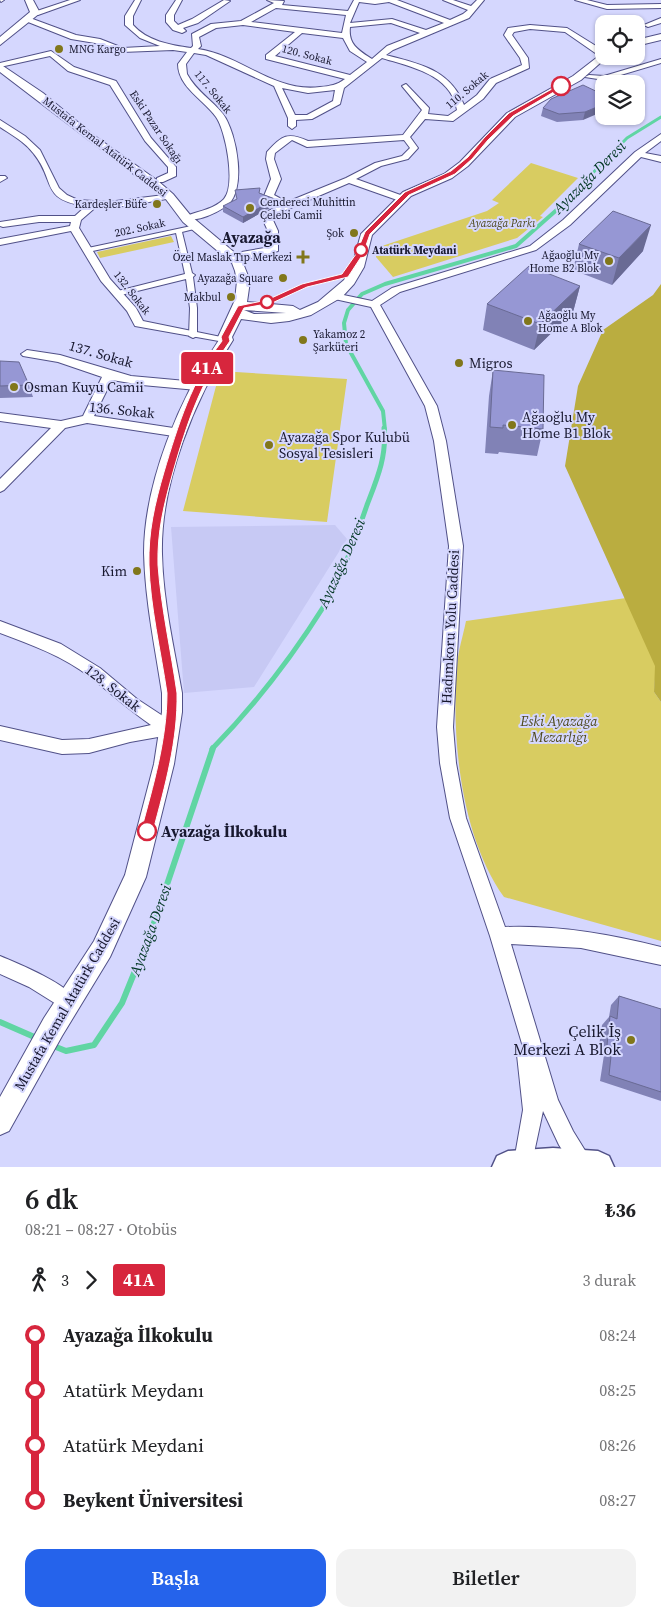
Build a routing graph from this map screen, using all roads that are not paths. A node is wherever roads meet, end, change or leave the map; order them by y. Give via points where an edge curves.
1 (29, 0) edge
2 (77, 0) edge
3 (138, 0) edge
4 (178, 0) edge
5 (226, 0) edge
6 (231, 0) edge
7 (286, 0) edge
8 (359, 0) edge
9 (387, 0) edge
10 (391, 0) edge
11 (446, 0) edge
12 (481, 0) edge
13 (578, 0) edge
14 (273, 3) edge
15 (661, 6) edge
16 (473, 9) junction
17 (35, 13) junction
18 (349, 13) junction
19 (27, 20) junction
20 (661, 20) edge
21 (243, 23) junction
22 (452, 23) junction
23 (347, 25) junction
24 (648, 25) dead end
25 (176, 28) junction
26 (300, 31) junction
27 (428, 33) junction
28 (195, 36) junction
29 (345, 36) junction
30 (661, 36) edge
31 (2, 38) edge
32 (645, 40) edge
33 (173, 48) junction
34 (595, 49) edge
35 (194, 51) junction
36 (380, 55) junction
37 (370, 61) junction
38 (661, 61) edge
39 (595, 64) edge
40 (0, 66) edge
41 (585, 76) junction
42 (350, 78) junction
43 (277, 85) junction
44 (406, 86) dead end
45 (340, 87) junction
46 (461, 112) junction
47 (423, 116) junction
48 (292, 118) junction
49 (0, 123) edge
50 (292, 137) junction
51 (406, 137) junction
52 (661, 137) edge
53 (638, 154) junction
54 (661, 159) edge
55 (349, 180) junction
56 (157, 181) junction
57 (173, 194) junction
58 (403, 199) junction
59 (93, 206) junction
60 (287, 206) junction
61 (191, 221) junction
62 (3, 224) dead end
63 (75, 224) junction
64 (179, 232) junction
65 (0, 242) edge
66 (88, 250) junction
67 (360, 254) junction
68 (237, 256) junction
69 (191, 276) junction
70 (117, 294) junction
71 (334, 296) junction
72 (375, 305) junction
73 (244, 310) junction
74 (193, 336) junction
75 (226, 341) junction
76 (27, 354) dead end
77 (109, 375) junction
78 (197, 386) junction
79 (0, 417) edge
80 (87, 419) junction
81 (61, 425) junction
82 (180, 432) junction
83 (0, 486) edge
84 (0, 627) edge
85 (170, 729) junction
86 (0, 733) edge
87 (499, 936) junction
88 (661, 956) edge
89 (0, 965) edge
90 (69, 1003) junction
91 (524, 1024) junction
92 (1, 1124) edge
93 (515, 1166) edge
94 (590, 1166) edge

1 - 17 street
2 - 17 street
3 - 33 street via 129,16 129,25 134,32
4 - 25 street via 170,15 170,22
5 - 6 street
5 - 25 street via 195,21
7 - 14 street
8 - 9 street
8 - 18 street
10 - 22 street
11 - 16 street
12 - 16 street
13 - 15 street via 607,7
14 - 18 street
14 - 21 street
16 - 22 street
17 - 19 street
18 - 23 street
19 - 31 street
19 - 33 street via 122,50
20 - 24 street
21 - 26 street
21 - 28 street via 214,26
22 - 27 street
23 - 27 street via 392,21
23 - 29 street
25 - 28 street
26 - 29 street
26 - 42 street, 120. Sokak via 269,57
27 - 36 street
28 - 35 street via 197,46
29 - 37 street via 351,48
30 - 32 street
33 - 35 street
34 - 46 street, 110. Sokak via 568,30 530,27 511,30 508,35 526,66 493,81
35 - 43 street via 208,53
35 - 61 street, 117. Sokak via 183,62 182,69 226,127 231,149 233,189 227,201
36 - 37 street
36 - 46 street via 436,74 449,87
37 - 42 street
38 - 41 street via 604,78
39 - 41 street
40 - 56 street, Mustafa Kemal Atatürk Caddesi via 88,136
40 - 56 street, Eski Pazar Sokağı via 51,53 71,69 113,83 148,139 172,167 173,174
41 - 58 street via 522,114 461,172
42 - 45 street
43 - 45 street via 308,91
43 - 48 street
44 - 47 street via 426,110
45 - 48 street via 337,102 309,117
46 - 47 street, 110. Sokak via 450,119
47 - 51 street
48 - 50 street
49 - 59 street via 34,148 61,196
50 - 51 street via 306,144
50 - 60 street via 271,152 270,159 276,179 269,196
51 - 55 street via 414,148 411,154 383,163
52 - 53 street
53 - 54 street
53 - 72 street via 552,235 533,248 396,290
55 - 58 street
55 - 60 street
56 - 57 street, Mustafa Kemal Atatürk Caddesi
57 - 59 street
57 - 61 street, Mustafa Kemal Atatürk Caddesi
58 - 67 street via 372,228 363,241
59 - 63 street
60 - 68 street via 267,218 276,247 273,251
61 - 64 street, 202. Sokak
61 - 68 street, Mustafa Kemal Atatürk Caddesi
62 - 63 street via 39,219
63 - 65 street
63 - 66 street, 132. Sokak
64 - 66 street, 202. Sokak
64 - 69 street
66 - 70 street, 132. Sokak
67 - 71 street via 355,272
67 - 73 street via 334,287 305,306 290,310
68 - 73 street, Mustafa Kemal Atatürk Caddesi via 244,290
69 - 70 street
69 - 74 street
70 - 74 street, 132. Sokak via 132,310 139,324
71 - 72 street
71 - 73 street via 312,310 288,319 268,320
72 - 87 street, Hadımkoru Yolu Caddesi via 431,406 440,441 456,546 446,709 448,764 458,818
73 - 75 street, Mustafa Kemal Atatürk Caddesi via 234,335
74 - 75 street, 132. Sokak
75 - 78 street, Mustafa Kemal Atatürk Caddesi
76 - 77 street, 137. Sokak via 74,361
77 - 78 street, 137. Sokak
77 - 80 street
78 - 82 street, Mustafa Kemal Atatürk Caddesi
79 - 81 street, 136. Sokak
80 - 81 street, 136. Sokak
80 - 82 street, 136. Sokak
81 - 83 street
82 - 85 street, Mustafa Kemal Atatürk Caddesi via 162,491 153,537 154,566 172,693
84 - 85 street, 128. Sokak via 56,648 95,672 132,704
85 - 86 street via 130,734 89,746 62,747
85 - 90 street, Mustafa Kemal Atatürk Caddesi via 161,780 135,877 102,949
87 - 88 street via 524,934 586,941
87 - 91 street, Hadımkoru Yolu Caddesi
89 - 90 street via 35,981
90 - 92 street, Mustafa Kemal Atatürk Caddesi
91 - 93 street, Hadımkoru Yolu Caddesi via 533,1110
91 - 94 street, Hadımkoru Yolu Caddesi via 558,1124
93 - 94 main road

